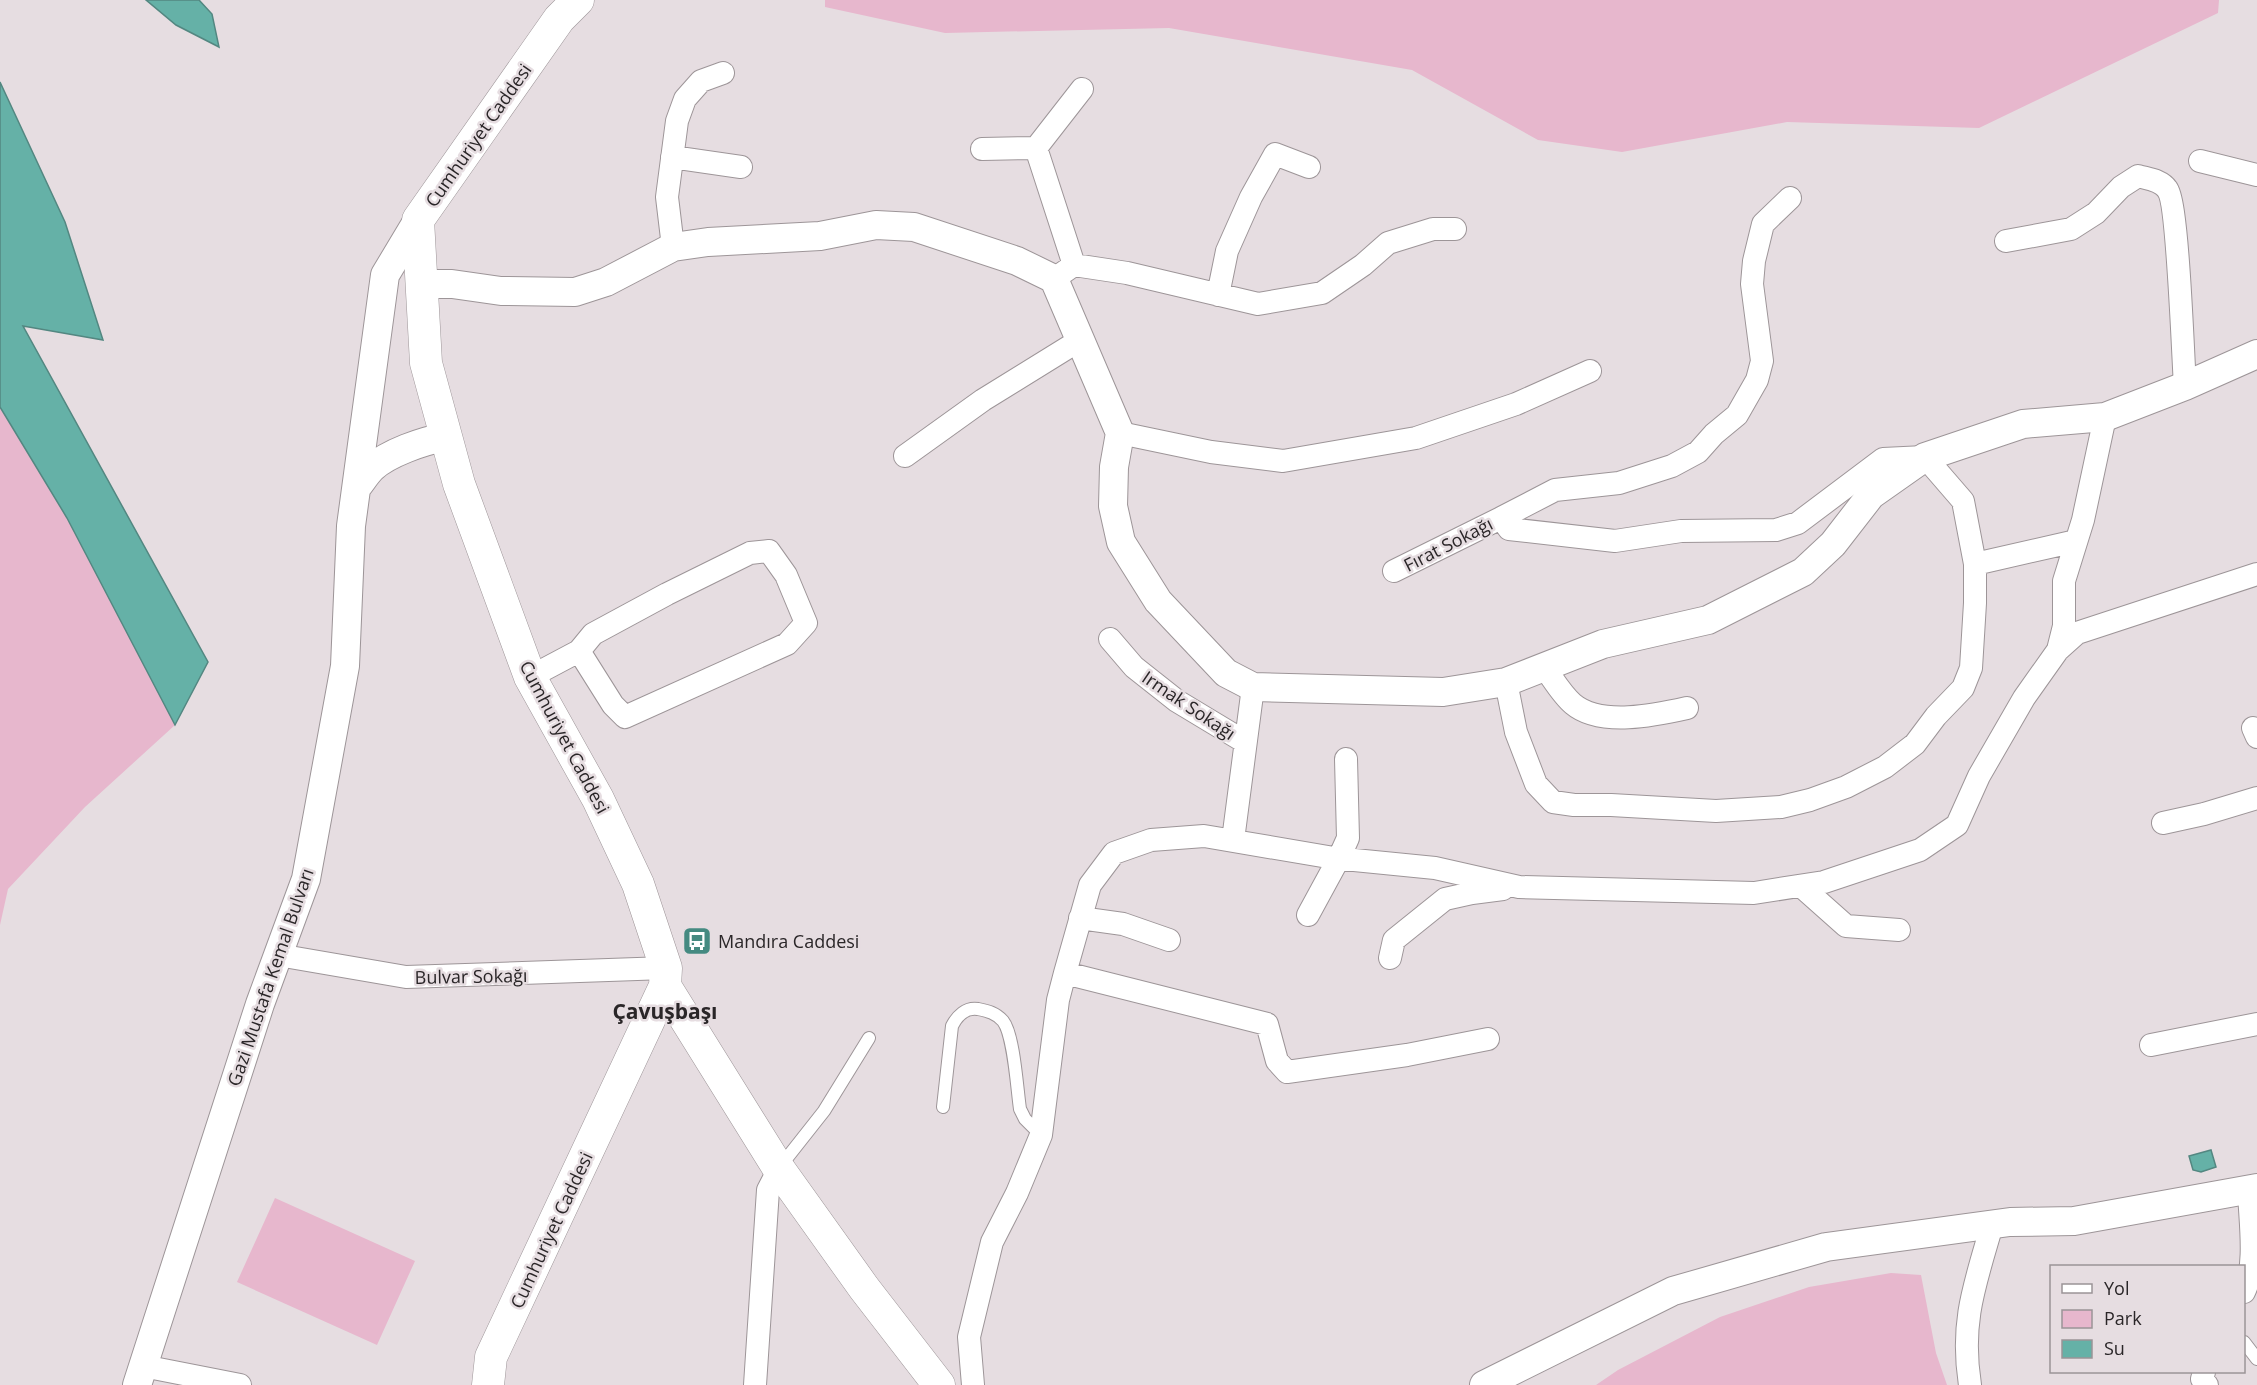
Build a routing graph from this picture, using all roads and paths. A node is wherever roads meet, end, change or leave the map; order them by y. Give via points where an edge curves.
1 (578, 0) edge
2 (723, 73) dead end
3 (1082, 89) dead end
4 (1036, 148) junction
5 (981, 149) dead end
6 (672, 157) junction
7 (2200, 161) dead end
8 (741, 167) dead end
9 (1309, 167) dead end
10 (2257, 175) edge
11 (1790, 198) dead end
12 (418, 220) junction
13 (1455, 230) dead end
14 (2006, 242) dead end
15 (673, 247) junction
16 (1064, 272) junction
17 (422, 284) junction
18 (1218, 295) junction
19 (1080, 340) junction
20 (2249, 362) edge
21 (1590, 370) dead end
22 (2185, 386) junction
23 (2105, 417) junction
24 (1120, 433) junction
25 (445, 437) junction
26 (904, 456) dead end
27 (1925, 457) junction
28 (357, 487) junction
29 (1501, 518) junction
30 (2076, 541) junction
31 (1975, 564) junction
32 (1394, 571) dead end
33 (2257, 574) edge
34 (1110, 639) dead end
35 (2058, 650) junction
36 (579, 651) junction
37 (1544, 667) junction
38 (530, 677) junction
39 (1506, 682) junction
40 (1253, 687) junction
41 (1687, 708) dead end
42 (1245, 742) junction
43 (1346, 759) dead end
44 (2257, 798) edge
45 (2163, 823) dead end
46 (1233, 840) junction
47 (1339, 858) junction
48 (1801, 886) junction
49 (1519, 887) junction
50 (1308, 915) dead end
51 (1080, 918) junction
52 (1899, 930) dead end
53 (1169, 940) dead end
54 (278, 955) junction
55 (1390, 958) dead end
56 (1065, 973) junction
57 (665, 977) junction
58 (2257, 1024) edge
59 (869, 1038) dead end
60 (1488, 1039) dead end
61 (2151, 1045) dead end
62 (943, 1107) dead end
63 (1041, 1135) junction
64 (779, 1169) junction
65 (2253, 1190) edge
66 (1992, 1225) junction
67 (2245, 1290) edge
68 (2245, 1343) edge
69 (2257, 1359) edge
70 (140, 1375) edge
71 (240, 1385) edge
72 (488, 1385) edge
73 (755, 1385) edge
74 (939, 1385) edge
75 (973, 1385) edge
76 (1484, 1385) edge
77 (1970, 1385) edge

1 - 12 main road, Cumhuriyet Caddesi via 559,19
2 - 6 street via 701,81 685,99
3 - 4 street
4 - 5 street
4 - 16 street
6 - 8 street
6 - 15 street via 667,197
7 - 10 street
9 - 18 street via 1275,154 1227,251
11 - 29 street, Fırat Sokağı via 1763,224 1752,284 1762,362 1757,380 1737,414 1698,452 1672,466 1619,483 1555,490
12 - 17 main road, Cumhuriyet Caddesi
12 - 28 street, Gazi Mustafa Kemal Bulvarı via 385,275
13 - 18 street via 1433,229 1388,243 1322,293 1258,304
14 - 22 street via 2071,229 2138,177 2160,182 2169,190 2175,233
15 - 16 street via 820,236 876,225 914,227
15 - 17 street via 606,282 575,292
16 - 18 street via 1127,273
16 - 19 street
17 - 25 main road, Cumhuriyet Caddesi via 426,363
19 - 24 street
19 - 26 street via 983,400
20 - 22 street
21 - 24 street via 1516,404 1416,438 1283,461 1211,452
22 - 23 street
23 - 27 street via 2023,423
23 - 30 street
24 - 40 street via 1113,506 1121,542 1158,601 1226,673
25 - 28 street via 423,441 397,453 372,468
25 - 38 main road, Cumhuriyet Caddesi
27 - 29 street via 1883,459 1798,523 1776,530 1681,531 1614,541 1509,529
27 - 31 street via 1963,501
27 - 37 street via 1871,495 1833,544 1803,572 1708,620 1603,644
28 - 54 street, Gazi Mustafa Kemal Bulvarı via 351,526 344,677 306,879
29 - 32 street, Fırat Sokağı
30 - 31 street
30 - 35 street via 2064,581 2064,626
31 - 39 street via 1971,668 1964,688 1915,744 1885,767 1810,800 1781,807 1716,811 1553,802 1536,784 1516,732
33 - 35 street via 2077,633
34 - 42 street, Irmak Sokağı via 1134,667 1177,701
35 - 48 street via 2024,698 1956,825 1920,850
36 - 36 street via 593,634 750,553 769,551 786,575 806,623 787,645 625,717
36 - 38 street
37 - 39 street
37 - 41 street via 1573,705 1602,717 1650,716
38 - 57 main road, Cumhuriyet Caddesi via 598,799 638,884
39 - 40 street via 1443,692
40 - 42 street, Irmak Sokağı
42 - 46 street, Irmak Sokağı
43 - 47 street via 1348,838
44 - 45 street
46 - 47 street
46 - 51 street via 1204,836 1151,840 1114,853 1090,885
47 - 49 street via 1435,867
47 - 50 street
48 - 49 street via 1754,893
48 - 52 street via 1846,926
49 - 55 street via 1445,899 1394,940
51 - 53 street via 1123,924
51 - 56 street
54 - 57 street, Bulvar Sokağı via 406,977
54 - 70 street, Gazi Mustafa Kemal Bulvarı
56 - 60 street via 1268,1024 1276,1061 1287,1072
56 - 63 street
57 - 64 main road
57 - 72 main road, Cumhuriyet Caddesi via 491,1357
58 - 61 street
59 - 64 lane via 824,1111
62 - 63 lane via 952,1026 965,1011 990,1011 1002,1020 1009,1033 1020,1109
63 - 75 street via 992,1242 969,1337
64 - 73 street via 768,1190
64 - 74 main road
65 - 66 street via 2074,1221
65 - 67 street via 2252,1264
66 - 76 street via 1826,1247 1673,1291
66 - 77 street via 1970,1300 1966,1329
68 - 69 lane
70 - 71 street

